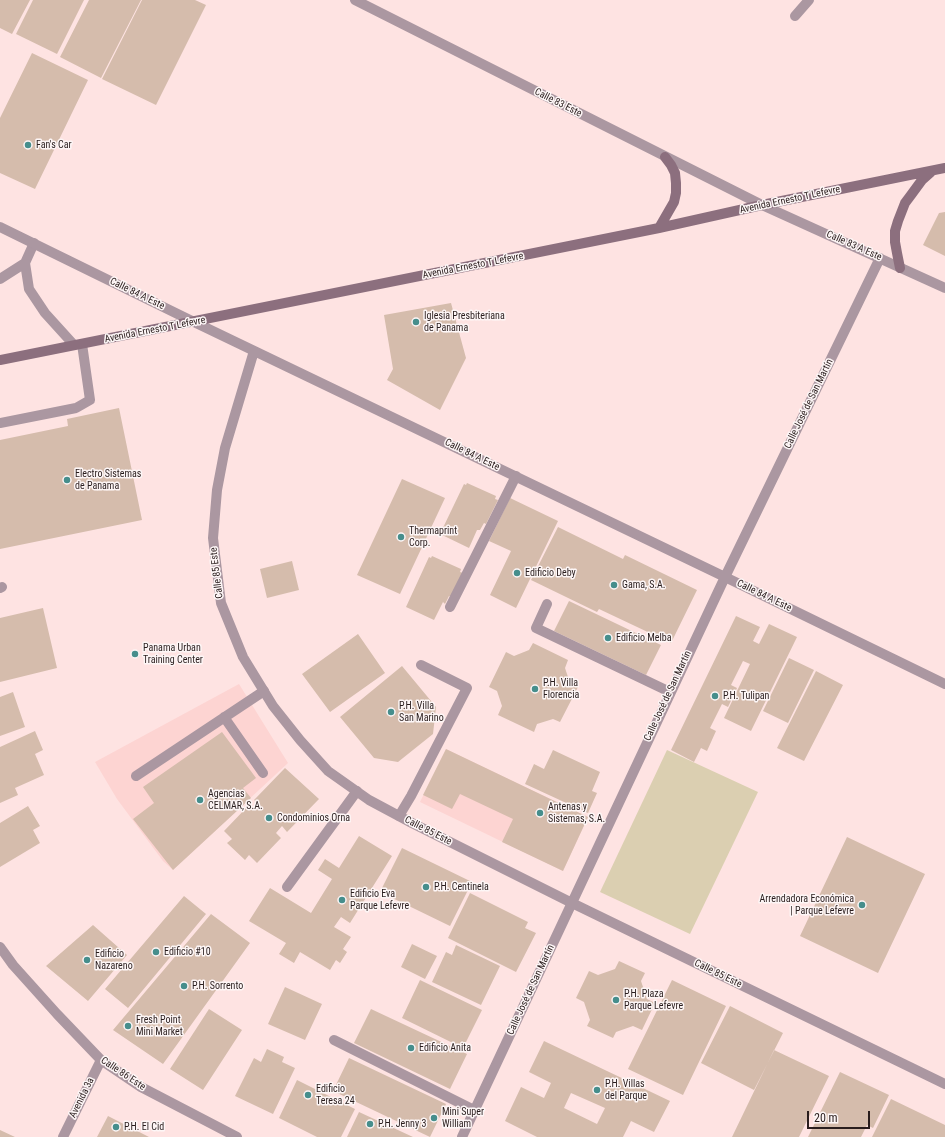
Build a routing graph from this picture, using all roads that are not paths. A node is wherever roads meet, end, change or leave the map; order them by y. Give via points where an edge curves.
1 (355, 0) edge
2 (809, 0) edge
3 (795, 16) dead end
4 (665, 157) junction
5 (945, 168) edge
6 (933, 171) junction
7 (762, 205) junction
8 (0, 227) edge
9 (659, 228) junction
10 (34, 243) junction
11 (880, 258) junction
12 (25, 262) junction
13 (900, 268) junction
14 (0, 279) edge
15 (945, 288) edge
16 (194, 322) junction
17 (78, 344) junction
18 (254, 351) junction
19 (0, 360) edge
20 (0, 423) edge
21 (516, 476) junction
22 (725, 577) junction
23 (547, 604) dead end
24 (450, 607) dead end
25 (421, 665) dead end
26 (945, 684) edge
27 (264, 691) junction
28 (670, 692) junction
29 (224, 717) junction
30 (263, 773) dead end
31 (136, 776) dead end
32 (357, 791) junction
33 (398, 816) junction
34 (287, 887) dead end
35 (572, 903) junction
36 (0, 946) edge
37 (334, 1040) dead end
38 (101, 1060) junction
39 (945, 1084) edge
40 (474, 1110) junction
41 (63, 1137) edge
42 (237, 1137) edge
43 (462, 1137) edge

1 - 4 street, Calle 83 Este
2 - 3 street
4 - 7 street, Calle 83 Este
4 - 9 main road via 675,173 676,193 674,202
5 - 6 main road, Avenida Ernesto T Lefevre
6 - 7 main road, Avenida Ernesto T Lefevre
6 - 13 main road via 922,180 911,195 898,221 895,231
7 - 9 main road, Avenida Ernesto T Lefevre
7 - 11 street, Calle 83 A Este
8 - 10 street, Calle 84 A Este
9 - 16 main road, Avenida Ernesto T Lefevre
10 - 12 street
10 - 16 street, Calle 84 A Este
11 - 13 street, Calle 83 A Este
11 - 22 street, Calle José de San Martín
12 - 14 street
12 - 17 street via 29,289 44,314
13 - 15 street, Calle 83 A Este
16 - 17 main road, Avenida Ernesto T Lefevre
16 - 18 street, Calle 84 A Este
17 - 19 main road, Avenida Ernesto T Lefevre
17 - 20 street via 90,400 76,408
18 - 21 street, Calle 84 A Este
18 - 27 street, Calle 85 Este via 225,448 217,490 213,538 221,603 243,657
21 - 22 street, Calle 84 A Este
21 - 24 street
22 - 26 street, Calle 84 A Este
22 - 28 street, Calle José de San Martín
23 - 28 street via 536,628
25 - 33 street via 467,688
27 - 29 street
27 - 32 street, Calle 85 Este via 300,740 328,771
28 - 35 street, Calle José de San Martín
29 - 30 street
29 - 31 street
32 - 33 street, Calle 85 Este
32 - 34 street
33 - 35 street, Calle 85 Este
35 - 39 street, Calle 85 Este
35 - 40 street, Calle José de San Martín
36 - 38 street, Calle 86 Este via 18,971
37 - 40 street
38 - 41 street, Avenida 3a
38 - 42 street, Calle 86 Este via 141,1087
40 - 43 street, Calle José de San Martín

